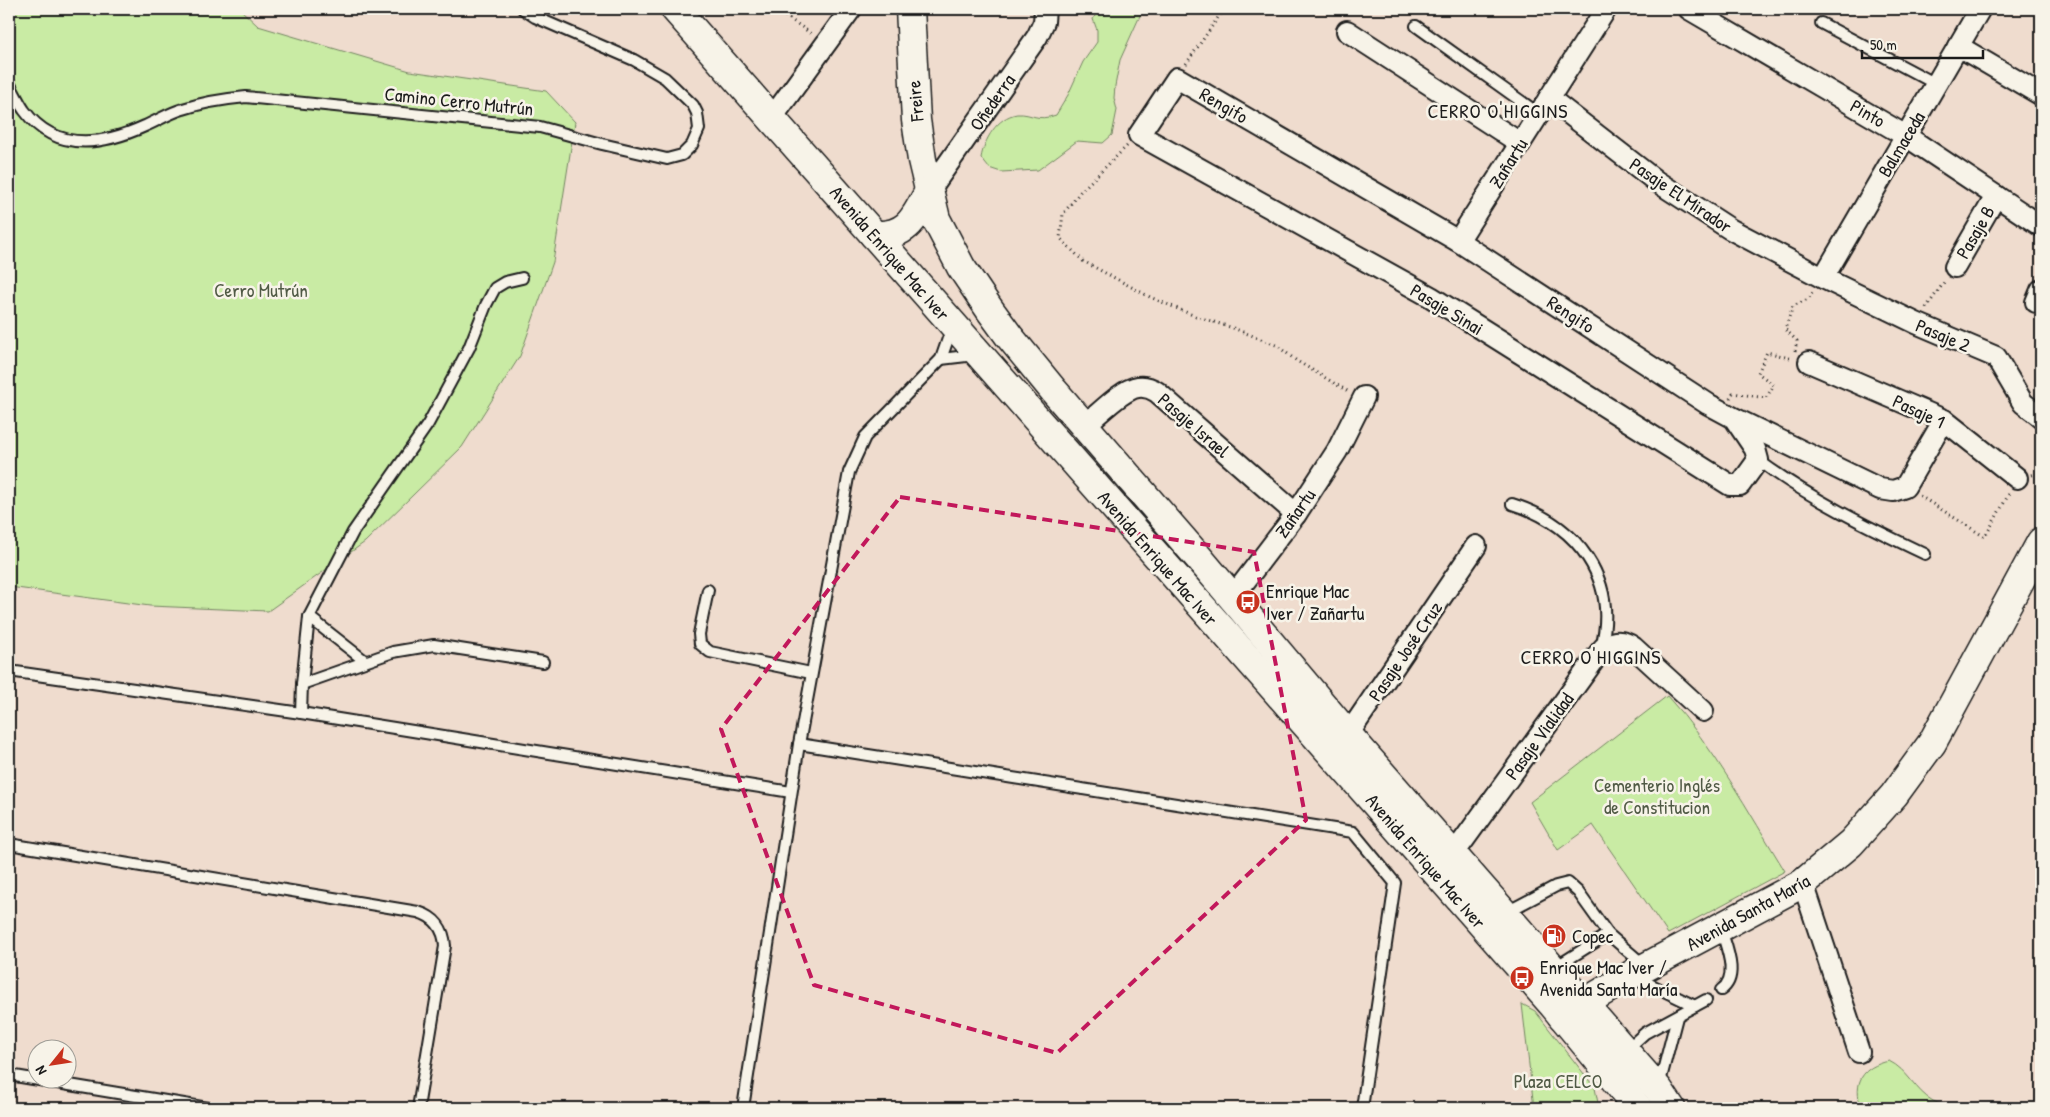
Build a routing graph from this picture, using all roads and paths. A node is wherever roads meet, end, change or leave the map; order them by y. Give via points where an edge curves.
1 (523, 9) edge
2 (675, 9) edge
3 (851, 9) edge
4 (910, 9) edge
5 (1045, 9) edge
6 (1224, 9) edge
7 (1606, 9) edge
8 (1689, 9) edge
9 (1980, 9) edge
10 (781, 14) dead end
11 (1821, 23) dead end
12 (1416, 26) dead end
13 (1347, 31) dead end
14 (825, 43) junction
15 (1958, 46) junction
16 (1177, 78) junction
17 (9, 83) edge
18 (1936, 84) junction
19 (2041, 95) edge
20 (1544, 106) junction
21 (772, 118) junction
22 (1139, 135) junction
23 (1906, 136) junction
24 (1520, 143) junction
25 (929, 191) junction
26 (1996, 196) junction
27 (2041, 226) edge
28 (874, 235) junction
29 (1458, 241) junction
30 (961, 267) junction
31 (1955, 267) joint
32 (522, 278) dead end
33 (1823, 278) junction
34 (1916, 323) junction
35 (953, 325) junction
36 (980, 355) junction
37 (941, 359) junction
38 (1030, 361) junction
39 (1810, 362) dead end
40 (1364, 396) joint
41 (1728, 415) junction
42 (2041, 417) edge
43 (1944, 420) junction
44 (1085, 425) junction
45 (1758, 460) junction
46 (2041, 473) edge
47 (2017, 478) junction
48 (1905, 486) junction
49 (1512, 504) dead end
50 (1296, 514) junction
51 (2041, 542) edge
52 (1476, 546) dead end
53 (1925, 554) dead end
54 (1199, 558) junction
55 (1177, 579) junction
56 (708, 590) dead end
57 (1232, 598) junction
58 (309, 617) junction
59 (1600, 652) junction
60 (365, 661) junction
61 (543, 662) dead end
62 (9, 670) edge
63 (811, 673) junction
64 (302, 684) junction
65 (1702, 711) dead end
66 (302, 713) junction
67 (799, 744) junction
68 (1341, 745) junction
69 (791, 792) junction
70 (9, 844) edge
71 (1453, 855) junction
72 (1804, 884) junction
73 (1504, 913) junction
74 (1721, 929) junction
75 (1608, 934) junction
76 (1553, 969) junction
77 (1639, 971) junction
78 (1721, 990) dead end
79 (1706, 1000) dead end
80 (1695, 1006) junction
81 (1573, 1010) junction
82 (1677, 1017) junction
83 (1625, 1051) junction
84 (1859, 1052) dead end
85 (9, 1075) edge
86 (1624, 1096) edge
87 (1665, 1099) edge
88 (208, 1108) edge
89 (418, 1108) edge
90 (743, 1108) edge
91 (1362, 1108) edge

1 - 17 lane, Camino Cerro Mutrún via 634,60 665,78 697,113 699,130 692,145 682,155 667,159 540,127 246,97 203,103 114,138 80,142 58,137 39,126 24,110
2 - 21 main road, Avenida Enrique Mac Iver
3 - 14 street
4 - 25 main road, Freire via 916,120
5 - 25 street, Oñederra via 1038,37
6 - 16 path
7 - 20 street, Zañartu
8 - 23 street, Pinto
9 - 15 street, Balmaceda
10 - 14 path
11 - 18 lane
12 - 20 lane
13 - 24 street
14 - 21 street
15 - 18 street, Balmaceda
15 - 19 street
16 - 22 street
16 - 29 street, Rengifo
18 - 23 street, Balmaceda
20 - 24 street, Zañartu
20 - 33 street, Pasaje El Mirador via 1730,229
21 - 28 main road, Avenida Enrique Mac Iver
22 - 40 path via 1080,192 1063,214 1060,238 1083,261 1150,297 1276,345 1346,391
22 - 45 street, Pasaje Sinai via 1431,297 1730,485 1740,486
23 - 26 street, Pinto
23 - 33 street, Balmaceda
24 - 29 street, Zañartu
25 - 28 main road via 907,226 890,234
25 - 30 main road, Avenida Enrique Mac Iver via 936,218
26 - 27 street, Pinto
26 - 31 street, Pasaje B
28 - 35 main road, Avenida Enrique Mac Iver
29 - 41 street, Rengifo
30 - 35 main road
30 - 38 main road, Avenida Enrique Mac Iver
31 - 34 path
32 - 58 lane via 495,288 469,348 428,424 352,532
33 - 34 street, Pasaje 2
33 - 41 path via 1808,299 1793,306 1784,329 1797,341 1794,359 1767,352 1758,373 1774,385 1766,398 1733,393
34 - 42 street, Pasaje 2 via 1996,357 2023,403
35 - 36 main road, Avenida Enrique Mac Iver
35 - 37 lane
36 - 37 lane
36 - 38 main road
36 - 55 main road, Avenida Enrique Mac Iver
37 - 63 lane via 865,437 849,472
38 - 44 main road, Avenida Enrique Mac Iver
39 - 43 street, Pasaje 1
40 - 50 street, Zañartu via 1337,451
41 - 45 street via 1754,449
41 - 48 street, Rengifo via 1880,490 1893,491
43 - 47 street, Pasaje 1
43 - 48 street
44 - 50 street, Pasaje Israel via 1127,391 1138,387 1151,388
44 - 54 main road, Avenida Enrique Mac Iver
45 - 53 lane via 1786,481
46 - 47 path
47 - 48 path via 1985,537
49 - 59 lane via 1529,509 1557,525 1588,557 1604,600 1605,626
50 - 57 street, Zañartu
51 - 72 main road, Avenida Santa María via 1948,716 1914,770 1874,820
52 - 68 street, Pasaje José Cruz
54 - 55 main road
54 - 57 main road, Avenida Enrique Mac Iver
55 - 68 main road, Avenida Enrique Mac Iver
56 - 63 lane via 700,644 710,652
57 - 68 main road, Avenida Enrique Mac Iver
58 - 60 lane
58 - 64 lane
59 - 65 street via 1614,642 1628,643
59 - 71 street, Pasaje Vialidad
60 - 61 lane via 393,652 434,646
60 - 64 lane
62 - 66 lane
63 - 67 lane
64 - 66 lane
66 - 69 lane
67 - 69 lane
67 - 91 lane via 1353,832 1395,883
68 - 71 main road, Avenida Enrique Mac Iver
68 - 81 main road, Avenida Enrique Mac Iver
69 - 90 lane
70 - 89 lane via 418,912 432,918 442,930 445,946
71 - 73 main road, Avenida Enrique Mac Iver
72 - 74 main road, Avenida Santa María
72 - 84 street
73 - 75 lane via 1568,883
73 - 76 main road, Avenida Enrique Mac Iver
74 - 77 main road, Avenida Santa María
74 - 78 lane via 1732,969 1730,982
75 - 76 lane
75 - 77 lane
76 - 81 main road, Avenida Enrique Mac Iver
77 - 80 lane
77 - 81 main road, Avenida Santa María
79 - 80 lane
80 - 82 lane
81 - 83 main road, Avenida Enrique Mac Iver
81 - 86 main road, Avenida Enrique Mac Iver
82 - 83 lane via 1645,1033
82 - 87 lane
83 - 86 lane
83 - 87 main road, Avenida Enrique Mac Iver
85 - 88 lane

